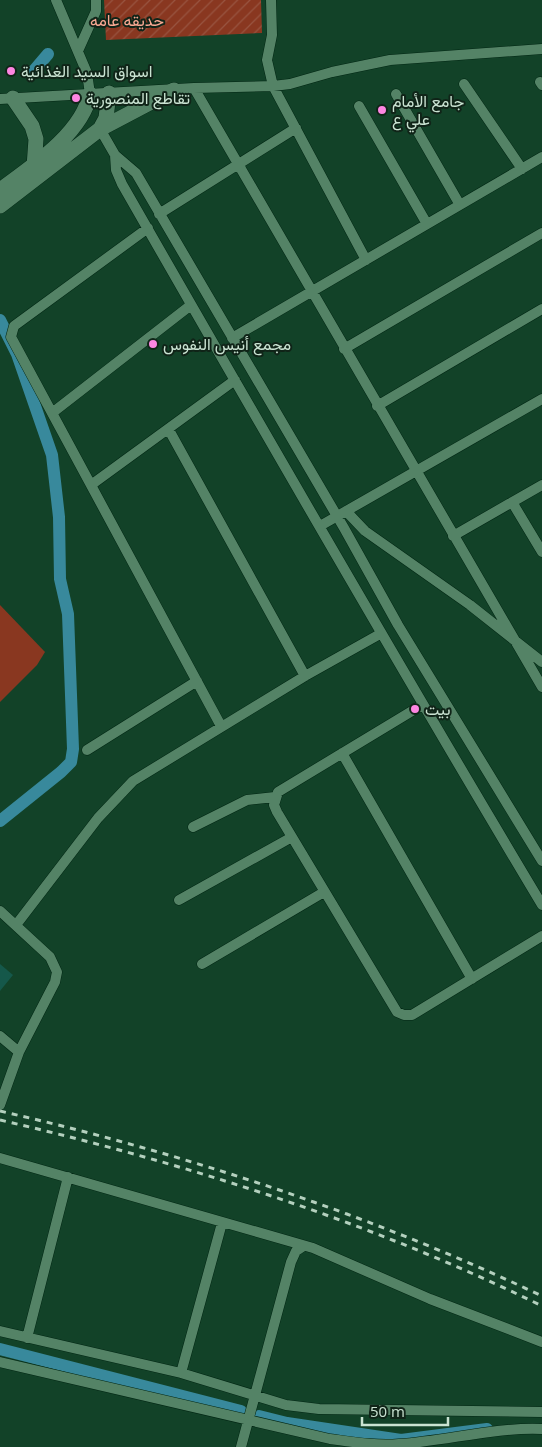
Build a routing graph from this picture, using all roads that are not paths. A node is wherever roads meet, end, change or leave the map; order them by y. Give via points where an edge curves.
1 (56, 0) edge
2 (96, 0) edge
3 (271, 0) edge
4 (542, 50) edge
5 (78, 51) junction
6 (464, 84) dead end
7 (273, 86) junction
8 (194, 88) junction
9 (174, 90) junction
10 (109, 93) junction
11 (90, 94) junction
12 (396, 94) dead end
13 (7, 99) edge
14 (359, 106) dead end
15 (296, 128) junction
16 (100, 129) junction
17 (115, 155) junction
18 (542, 158) edge
19 (238, 164) junction
20 (522, 169) junction
21 (36, 170) junction
22 (0, 190) edge
23 (460, 205) junction
24 (0, 206) edge
25 (159, 214) junction
26 (427, 224) junction
27 (148, 228) junction
28 (542, 234) edge
29 (366, 260) junction
30 (311, 292) junction
31 (191, 305) junction
32 (542, 310) edge
33 (232, 338) junction
34 (344, 349) junction
35 (235, 380) junction
36 (542, 399) edge
37 (377, 406) junction
38 (52, 413) junction
39 (169, 430) junction
40 (416, 472) junction
41 (91, 485) junction
42 (542, 485) edge
43 (512, 502) junction
44 (342, 513) junction
45 (320, 526) junction
46 (453, 536) junction
47 (542, 552) edge
48 (380, 634) junction
49 (517, 645) junction
50 (542, 662) edge
51 (305, 676) junction
52 (197, 681) junction
53 (542, 687) edge
54 (422, 705) junction
55 (221, 726) junction
56 (87, 750) dead end
57 (342, 753) junction
58 (275, 797) junction
59 (194, 827) dead end
60 (292, 837) junction
61 (542, 861) edge
62 (324, 892) junction
63 (179, 900) dead end
64 (542, 905) edge
65 (0, 911) edge
66 (16, 925) junction
67 (542, 936) edge
68 (202, 964) dead end
69 (472, 979) junction
70 (0, 1036) edge
71 (19, 1052) junction
72 (0, 1105) edge
73 (0, 1158) edge
74 (68, 1177) junction
75 (222, 1223) junction
76 (302, 1246) junction
77 (0, 1331) edge
78 (28, 1338) junction
79 (542, 1342) edge
80 (0, 1362) edge
81 (180, 1373) junction
82 (255, 1396) junction
83 (542, 1412) edge
84 (248, 1421) junction
85 (542, 1429) edge
86 (401, 1446) edge
87 (241, 1447) edge

1 - 5 street
2 - 5 street via 96,11
3 - 7 street via 272,35 267,60
4 - 7 street via 390,60
5 - 11 street via 87,73
6 - 20 street
7 - 8 street
7 - 15 street
8 - 9 street
8 - 19 street
9 - 10 street
9 - 16 main road
10 - 11 street
10 - 16 main road via 106,118
11 - 13 street
11 - 21 main road via 83,116
12 - 23 street
13 - 21 main road via 32,126 36,138
14 - 26 street
15 - 19 street
15 - 29 street
16 - 17 street
16 - 21 main road
17 - 25 street via 136,173
17 - 27 street via 119,177
18 - 20 street
19 - 25 street
19 - 30 street
20 - 23 street
21 - 22 main road
21 - 24 main road
23 - 26 street
25 - 33 street
26 - 29 street
27 - 31 street
27 - 38 street via 14,326 11,337
28 - 34 street
29 - 30 street
30 - 33 street
30 - 34 street
31 - 35 street
31 - 38 street
32 - 37 street
33 - 44 street
34 - 37 street
35 - 39 street
35 - 45 street
36 - 40 street
37 - 40 street
38 - 41 street
39 - 41 street
39 - 51 street
40 - 44 street
40 - 46 street
41 - 52 street
42 - 43 street
43 - 46 street
43 - 47 street
44 - 45 street
44 - 49 street via 470,605
44 - 61 street via 398,625
45 - 48 street
46 - 49 street
48 - 51 street
48 - 54 street
49 - 50 street
49 - 53 street
51 - 55 street
52 - 55 street
52 - 56 street
54 - 57 street
54 - 64 street
55 - 66 street via 154,766 114,798
57 - 58 street via 282,789
57 - 69 street
58 - 59 street via 247,800
58 - 60 street via 274,805
60 - 62 street
60 - 63 street
62 - 68 street
62 - 69 street via 397,1012 412,1015
65 - 66 street
66 - 71 street via 50,958 57,972
67 - 69 street
70 - 71 street
71 - 72 street
73 - 74 street
74 - 75 street
74 - 78 street
75 - 76 street
75 - 81 street
76 - 79 street
76 - 82 street via 291,1262
77 - 78 street
78 - 81 street
80 - 84 street
81 - 82 street
82 - 83 street via 286,1405 319,1409
82 - 84 street
84 - 86 street via 330,1439
84 - 87 street
85 - 86 street via 486,1433

